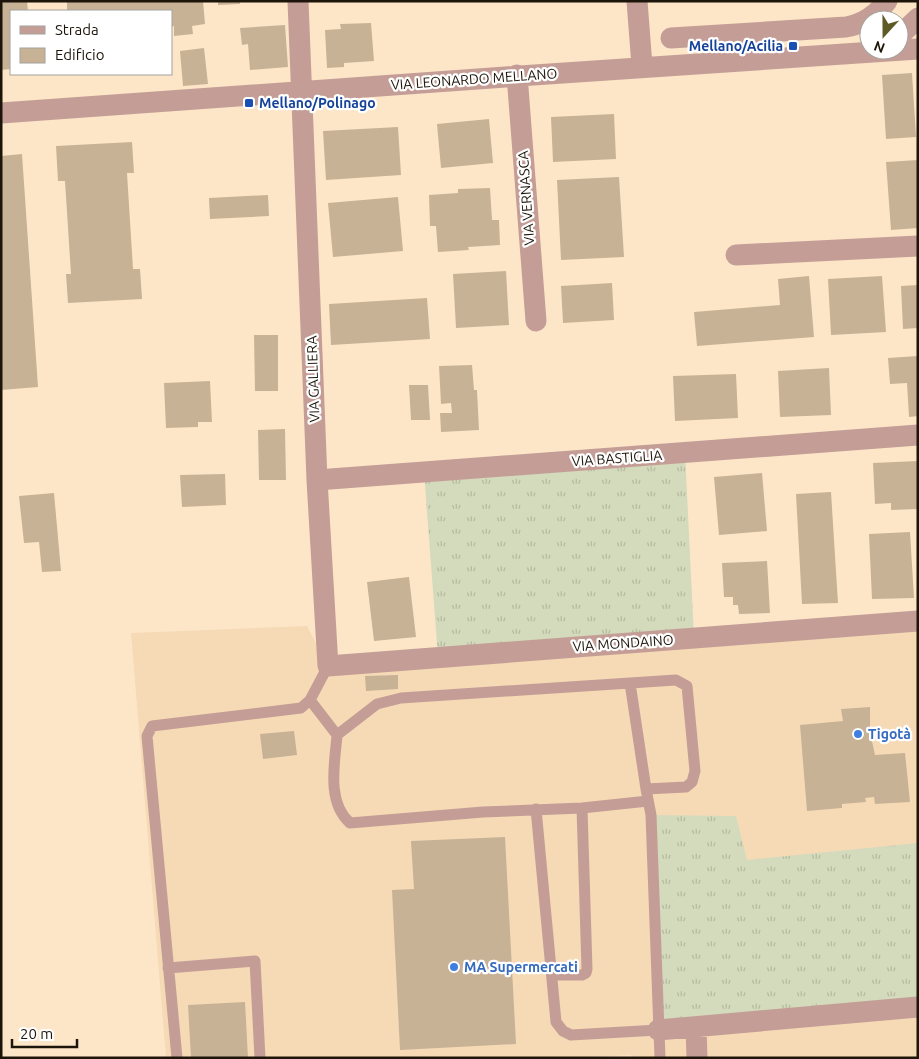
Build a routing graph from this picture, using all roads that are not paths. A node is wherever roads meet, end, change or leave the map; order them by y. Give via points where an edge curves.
1 (298, 1) edge
2 (637, 1) edge
3 (887, 1) edge
4 (758, 32) junction
5 (671, 38) dead end
6 (859, 53) edge
7 (760, 59) junction
8 (642, 66) junction
9 (516, 75) junction
10 (302, 92) junction
11 (1, 113) edge
12 (918, 246) edge
13 (736, 255) dead end
14 (536, 321) dead end
15 (918, 435) edge
16 (317, 480) junction
17 (918, 621) edge
18 (328, 666) junction
19 (630, 683) junction
20 (310, 700) junction
21 (337, 735) junction
22 (646, 789) junction
23 (648, 801) junction
24 (582, 808) junction
25 (536, 809) junction
26 (168, 968) junction
27 (552, 975) junction
28 (918, 1007) edge
29 (696, 1027) junction
30 (658, 1030) junction
31 (177, 1058) edge
32 (260, 1058) edge
33 (660, 1058) edge
34 (697, 1058) edge

1 - 10 street, VIA GALLIERA
2 - 8 street
3 - 4 street via 875,14 851,26
4 - 5 street
4 - 7 street
6 - 7 street, VIA LEONARDO MELLANO
7 - 8 street, VIA LEONARDO MELLANO
8 - 9 street, VIA LEONARDO MELLANO
9 - 10 street, VIA LEONARDO MELLANO
9 - 14 street, VIA VERNASCA
10 - 11 street, VIA LEONARDO MELLANO
10 - 16 street, VIA GALLIERA
12 - 13 street
15 - 16 street, VIA BASTIGLIA
16 - 18 street, VIA GALLIERA
17 - 18 street, VIA MONDAINO
18 - 20 lane
19 - 21 lane via 401,698 377,704
19 - 22 lane
19 - 22 lane via 676,680 687,686 695,771 692,782 686,787
20 - 21 lane
20 - 26 lane via 300,708 152,726 147,736
21 - 25 lane via 334,780 337,806 350,822
22 - 23 lane
23 - 24 lane
23 - 30 lane
24 - 25 lane
24 - 27 lane via 587,969 582,975
25 - 27 lane
26 - 31 lane
26 - 32 lane via 255,961
27 - 30 lane via 556,1022 563,1031 571,1034
28 - 29 street
29 - 30 street
29 - 34 street
30 - 33 lane

